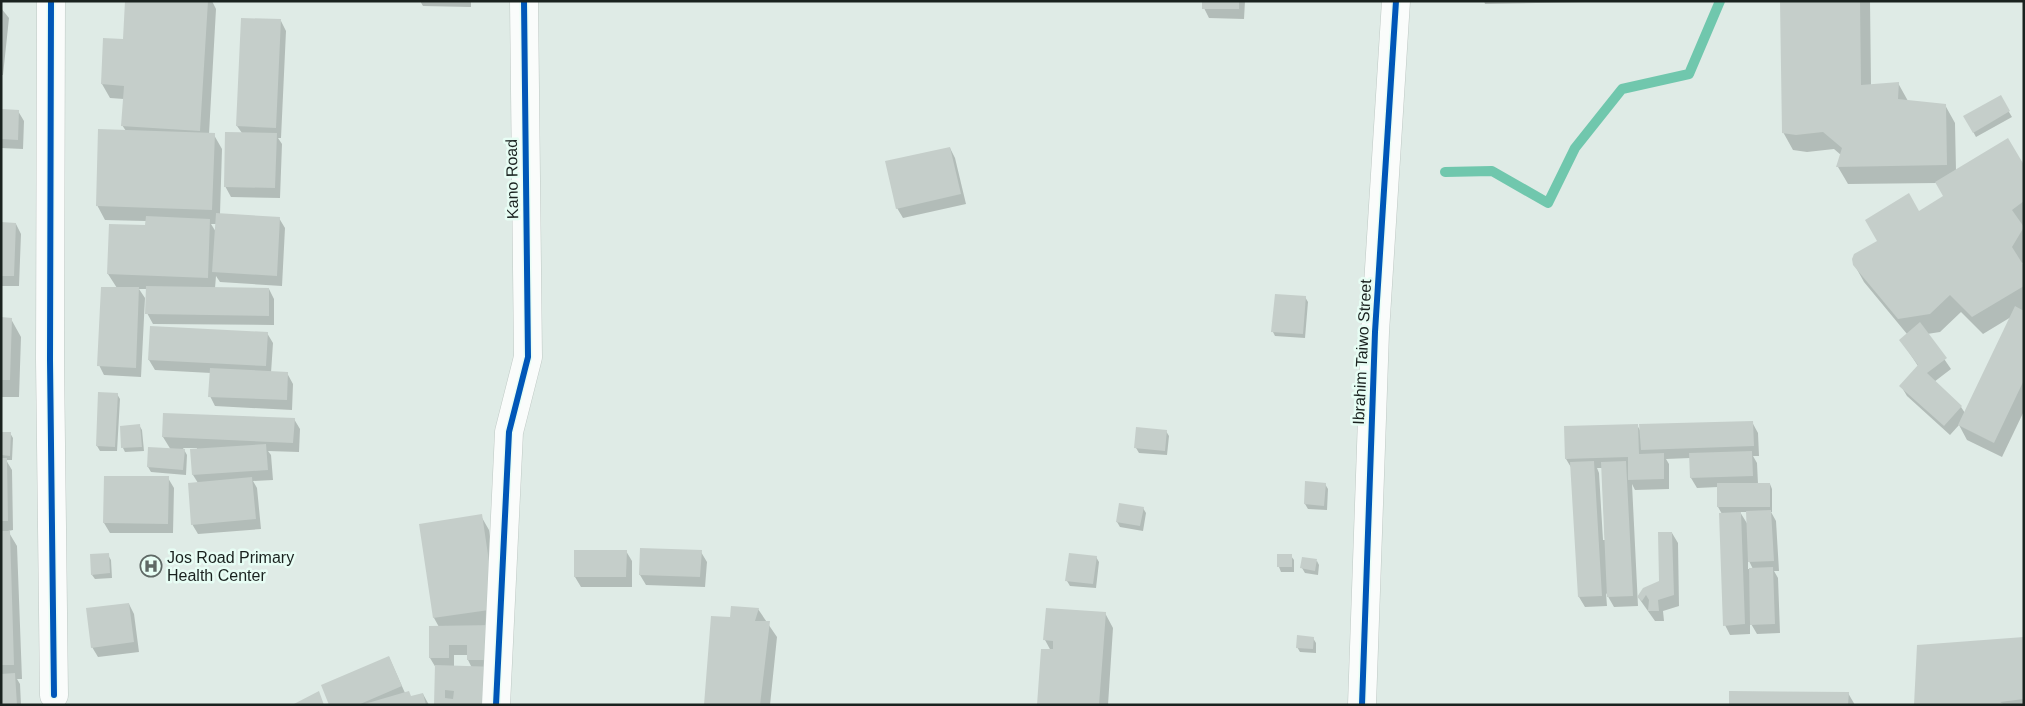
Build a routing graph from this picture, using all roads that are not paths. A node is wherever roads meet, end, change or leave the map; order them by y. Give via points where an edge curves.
1 (51, 1) edge
2 (524, 1) edge
3 (1396, 1) edge
4 (54, 695) dead end
5 (496, 705) edge
6 (1362, 705) edge

1 - 4 street via 50,360
2 - 5 street, Kano Road via 528,357 509,432
3 - 6 street, Ibrahim Taiwo Street via 1375,332

